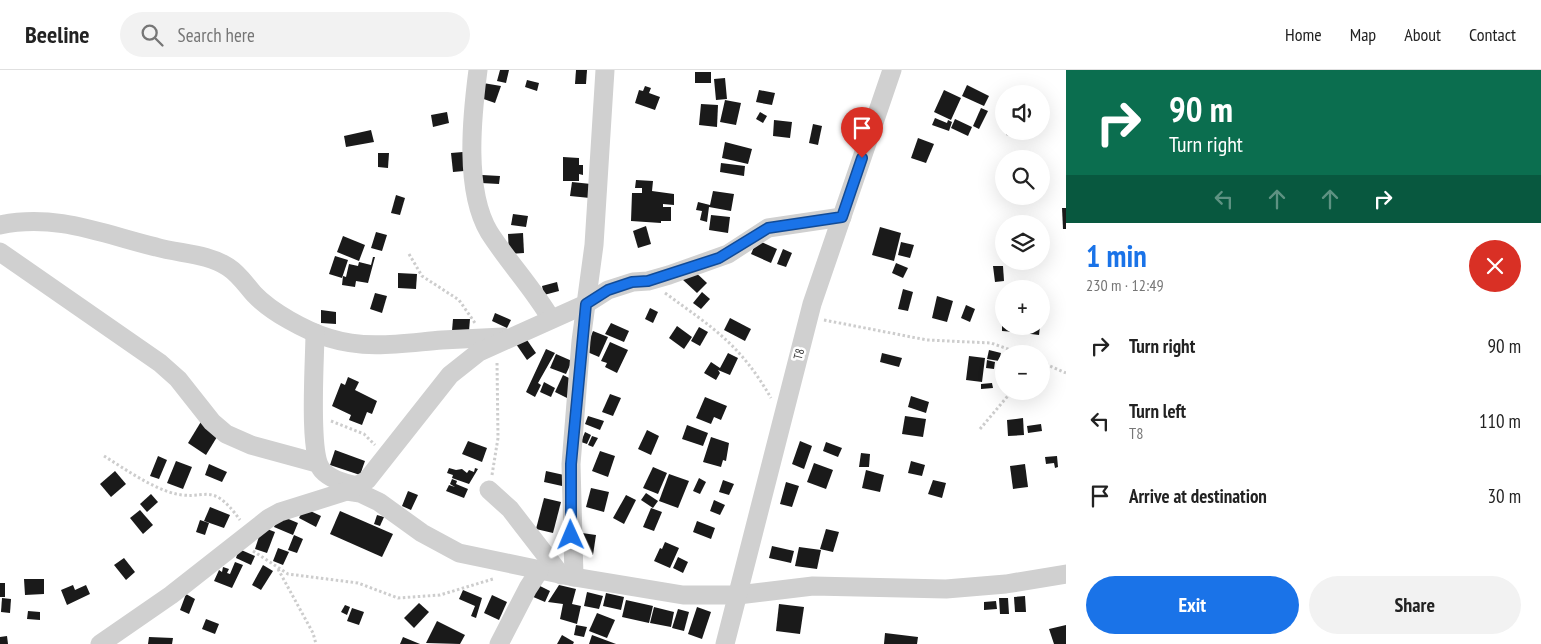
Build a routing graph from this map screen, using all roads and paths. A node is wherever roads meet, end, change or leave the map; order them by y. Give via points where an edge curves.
1 (478, 70) edge
2 (605, 70) edge
3 (892, 70) edge
4 (842, 217) junction
5 (0, 225) edge
6 (0, 252) edge
7 (409, 254) dead end
8 (648, 281) junction
9 (586, 304) junction
10 (809, 316) junction
11 (551, 319) junction
12 (315, 333) junction
13 (493, 342) junction
14 (997, 345) edge
15 (1050, 366) edge
16 (1066, 374) edge
17 (1004, 400) edge
18 (314, 410) junction
19 (783, 420) junction
20 (980, 429) dead end
21 (104, 456) dead end
22 (383, 461) junction
23 (321, 468) junction
24 (352, 489) junction
25 (489, 490) joint
26 (308, 503) junction
27 (249, 534) junction
28 (278, 569) junction
29 (539, 571) junction
30 (1066, 574) edge
31 (567, 576) junction
32 (499, 577) dead end
33 (738, 595) junction
34 (731, 642) edge
35 (100, 644) edge
36 (316, 644) edge
37 (499, 644) edge

1 - 11 street via 473,150 481,214 489,231
2 - 9 street via 594,245
3 - 4 street, T8
4 - 8 street via 768,228 728,254
4 - 10 street, T8
5 - 12 street via 35,220 56,222 219,262 239,276 264,304
6 - 23 street via 160,363 226,434
7 - 13 path via 422,276 459,300
8 - 9 street via 632,282 608,290
8 - 19 path via 725,337 750,366
9 - 11 street
9 - 31 street via 571,464
10 - 14 path via 927,340
10 - 19 street, T8
11 - 13 street
12 - 13 street via 368,345
12 - 18 street
13 - 22 street via 450,375
13 - 25 path via 497,364 498,438
15 - 16 path
17 - 20 path
18 - 22 path via 364,434 373,442
18 - 23 street via 314,452
19 - 33 street, T8
21 - 27 path via 170,492 219,497
22 - 24 street via 374,475
23 - 24 street
23 - 26 street
24 - 26 street
24 - 29 street via 374,499 422,533 459,553
25 - 31 street via 510,509
26 - 27 street via 280,512
27 - 28 path via 255,554
27 - 35 street
28 - 32 path via 298,576 358,582 390,596 406,599 440,595
28 - 36 path
29 - 31 street
29 - 37 street
30 - 33 street via 979,587 917,590 813,586
31 - 33 street via 683,595
33 - 34 street, T8

